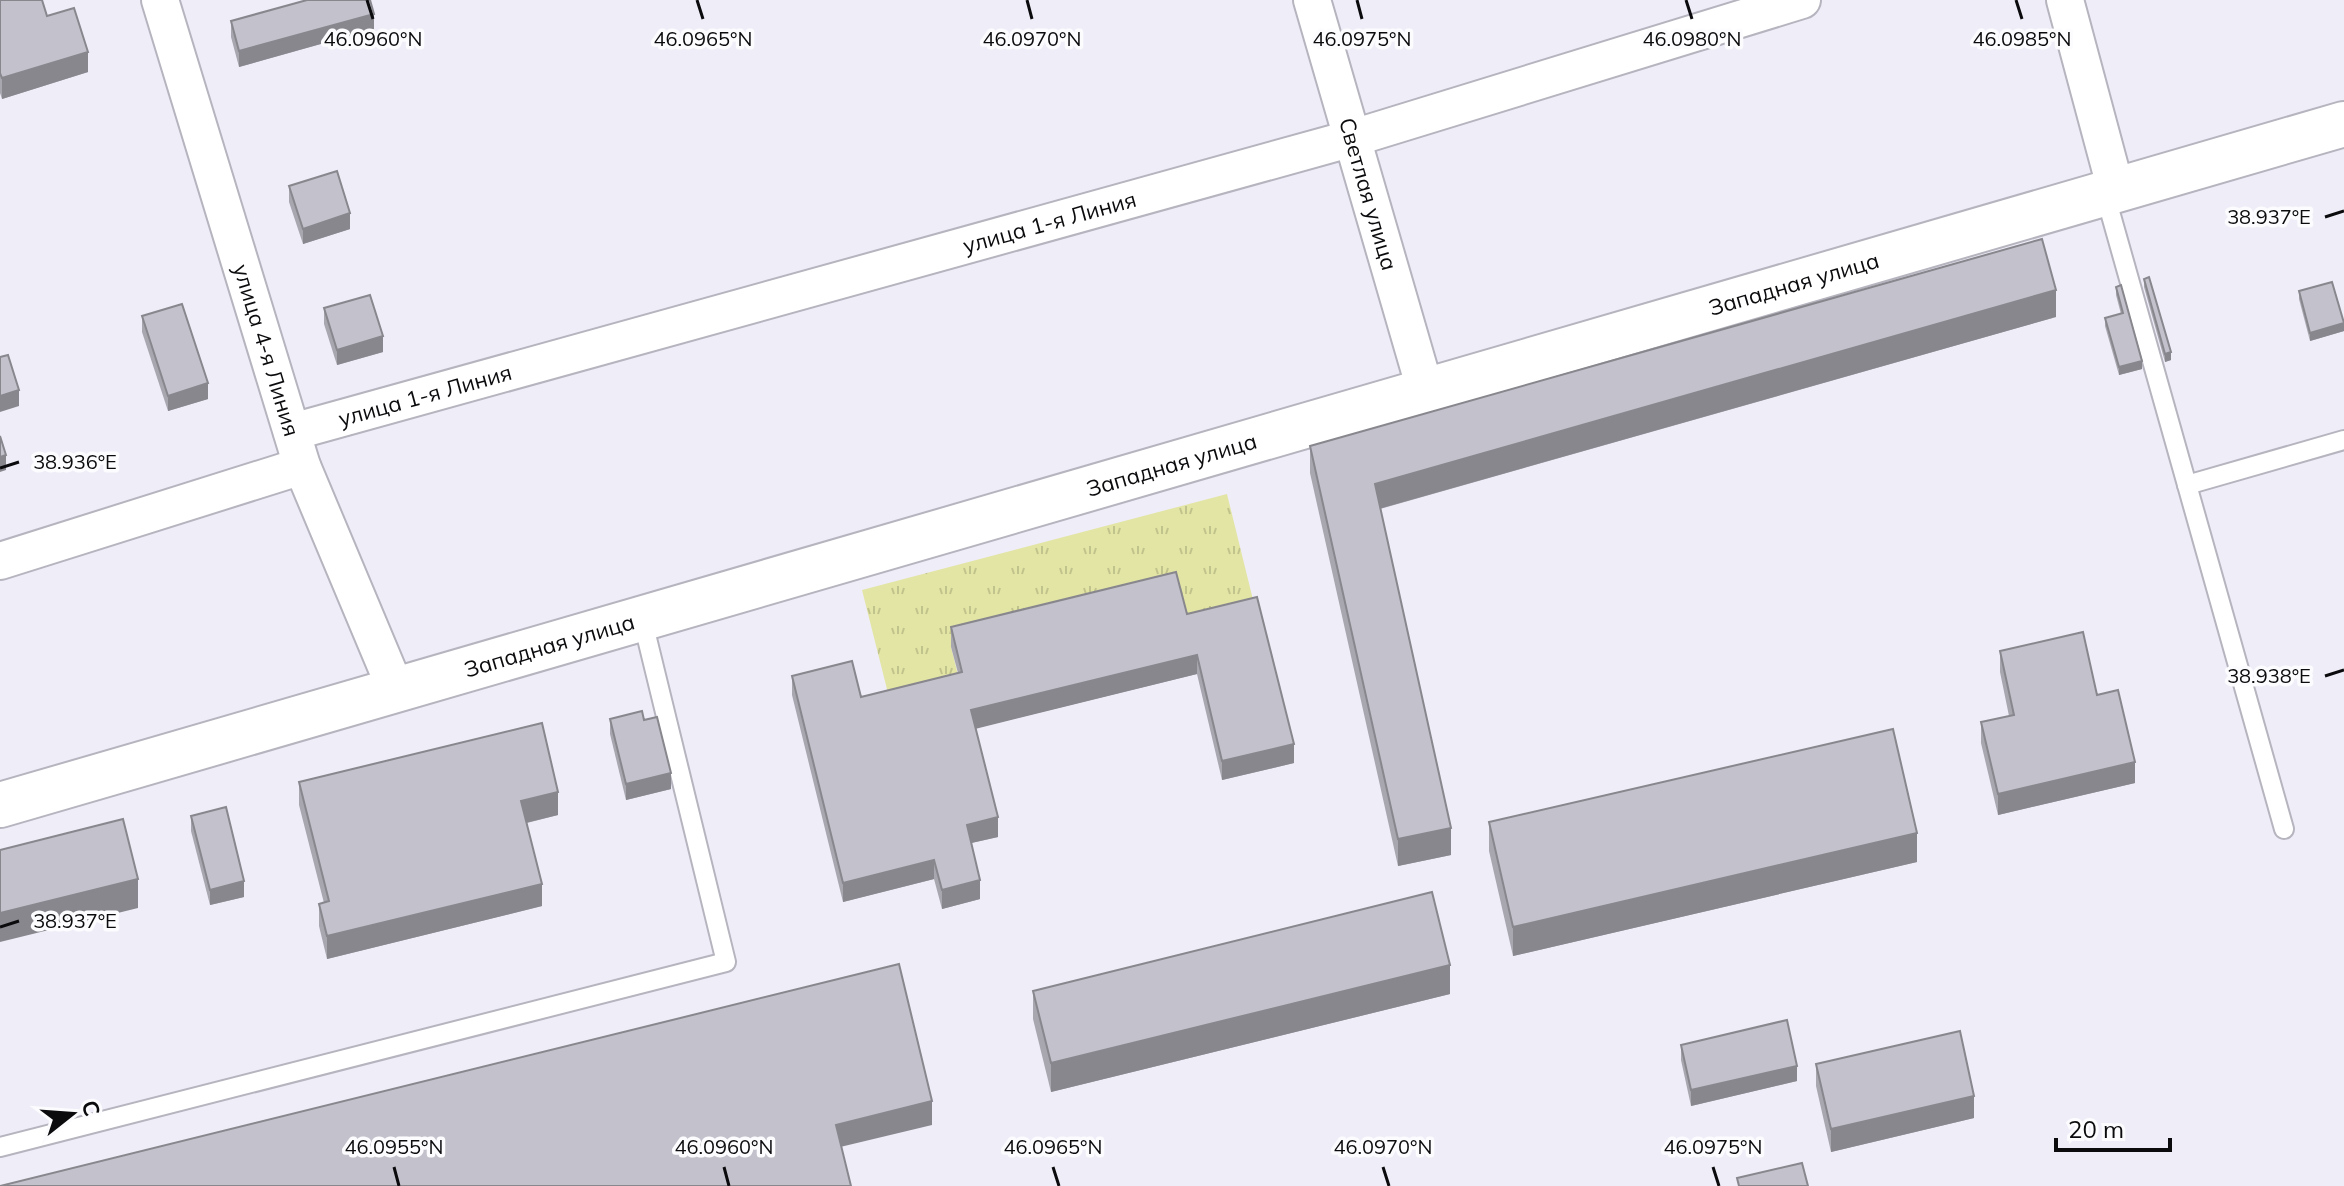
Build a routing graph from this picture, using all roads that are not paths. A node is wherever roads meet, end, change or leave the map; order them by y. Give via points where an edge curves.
1 (160, 0) edge
2 (1312, 0) edge
3 (1802, 0) edge
4 (2065, 0) edge
5 (2344, 124) edge
6 (1353, 138) junction
7 (2110, 192) junction
8 (1425, 389) junction
9 (292, 432) junction
10 (2344, 440) edge
11 (302, 466) junction
12 (2187, 485) junction
13 (0, 561) edge
14 (642, 618) junction
15 (396, 690) junction
16 (0, 805) edge
17 (2284, 829) dead end
18 (0, 1147) edge

1 - 9 street, улица 4-я Линия
2 - 6 street, Светлая улица
3 - 6 street, улица 1-я Линия
4 - 7 street
5 - 7 street, Западная улица
6 - 8 street, Светлая улица
6 - 9 street, улица 1-я Линия
7 - 8 street, Западная улица
7 - 12 lane
8 - 14 street, Западная улица
9 - 11 street, улица 4-я Линия
10 - 12 lane
11 - 13 street
11 - 15 street, улица 4-я Линия
12 - 17 lane
14 - 15 street, Западная улица
14 - 18 lane via 726,962
15 - 16 street, Западная улица

